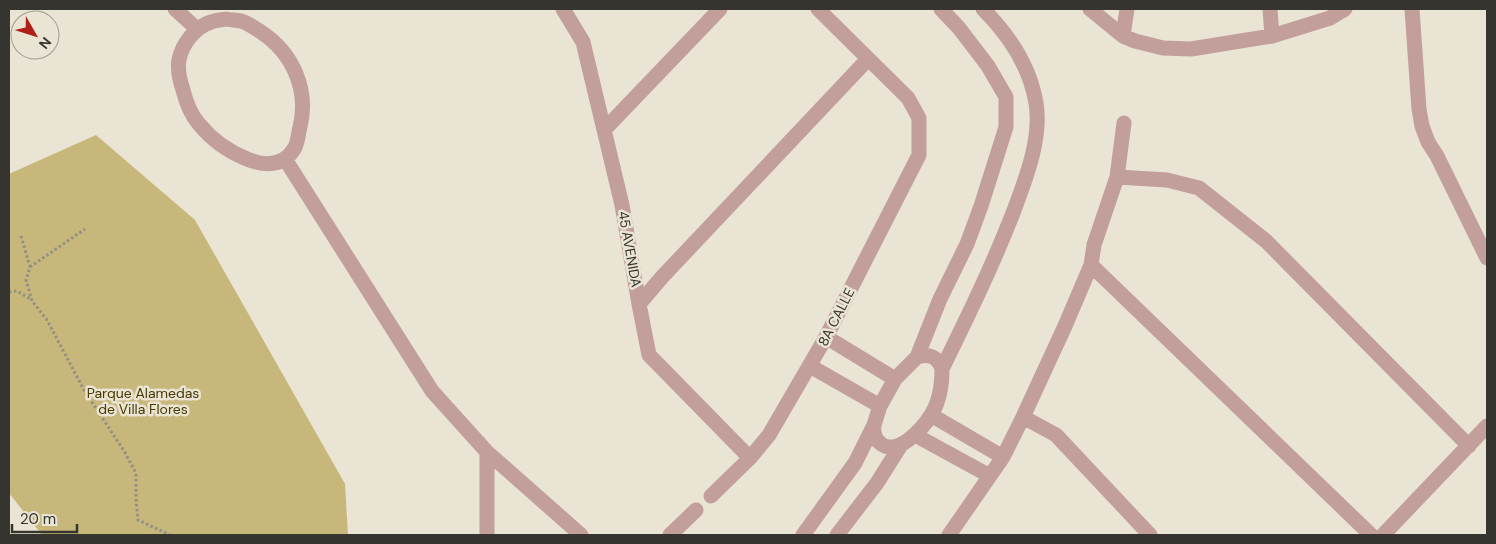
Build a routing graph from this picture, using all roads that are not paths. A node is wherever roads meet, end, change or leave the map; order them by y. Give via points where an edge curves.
1 (175, 9) edge
2 (562, 9) edge
3 (720, 9) edge
4 (818, 9) edge
5 (940, 9) edge
6 (983, 9) edge
7 (1090, 9) edge
8 (1126, 9) edge
9 (1270, 9) edge
10 (1346, 9) edge
11 (1412, 9) edge
12 (197, 29) junction
13 (1122, 36) junction
14 (1272, 36) junction
15 (868, 59) junction
16 (1124, 123) dead end
17 (604, 130) junction
18 (285, 158) junction
19 (1117, 177) junction
20 (1487, 258) edge
21 (1090, 265) junction
22 (639, 304) junction
23 (826, 336) junction
24 (916, 357) junction
25 (810, 366) junction
26 (942, 369) junction
27 (895, 379) junction
28 (880, 406) junction
29 (931, 415) junction
30 (1023, 417) junction
31 (874, 425) junction
32 (1487, 426) edge
33 (915, 435) junction
34 (901, 445) junction
35 (1469, 446) junction
36 (487, 452) junction
37 (1003, 456) junction
38 (750, 458) junction
39 (990, 476) junction
40 (711, 496) dead end
41 (696, 510) dead end
42 (485, 533) edge
43 (581, 535) edge
44 (670, 535) edge
45 (803, 535) edge
46 (837, 535) edge
47 (949, 535) edge
48 (1150, 535) edge
49 (1371, 535) edge
50 (1383, 535) edge

1 - 12 street
2 - 17 street, 45 AVENIDA via 583,42
3 - 17 street
4 - 15 street
5 - 24 street via 988,66 1006,97 1006,127 967,244
6 - 26 street via 1000,26 1026,67 1036,104 1036,135 1027,176 991,267
7 - 13 street
8 - 13 street
9 - 14 street
10 - 14 street via 1330,18
11 - 20 street via 1422,126
12 - 18 street via 184,44 178,61 186,102 197,122 213,140 232,153 264,164 275,164
12 - 18 street via 226,19 242,22 271,39 283,52 300,84 302,102 302,120 296,144
13 - 14 street via 1163,48 1191,49
15 - 22 street
15 - 23 street, 8A CALLE via 908,98 919,118 919,155
16 - 19 street
17 - 22 street, 45 AVENIDA via 622,205
18 - 36 street via 432,391
19 - 21 street
19 - 35 street via 1167,180 1199,188 1266,241
21 - 30 street
21 - 49 street
22 - 38 street, 45 AVENIDA via 649,354
23 - 25 street, 8A CALLE
23 - 27 street
24 - 26 street via 930,355 936,358
24 - 27 street
25 - 28 street
25 - 38 street, 8A CALLE via 769,436
26 - 29 street via 942,385
27 - 28 street
28 - 31 street
29 - 33 street
29 - 37 street
30 - 37 street
30 - 48 street via 1056,435
31 - 34 street via 876,439 881,444 887,448
31 - 45 street via 854,463
32 - 35 street
33 - 34 street
33 - 39 street
34 - 46 street
35 - 50 street
36 - 42 street
36 - 43 street
37 - 39 street
38 - 40 street, 8A CALLE
39 - 47 street
41 - 44 street

